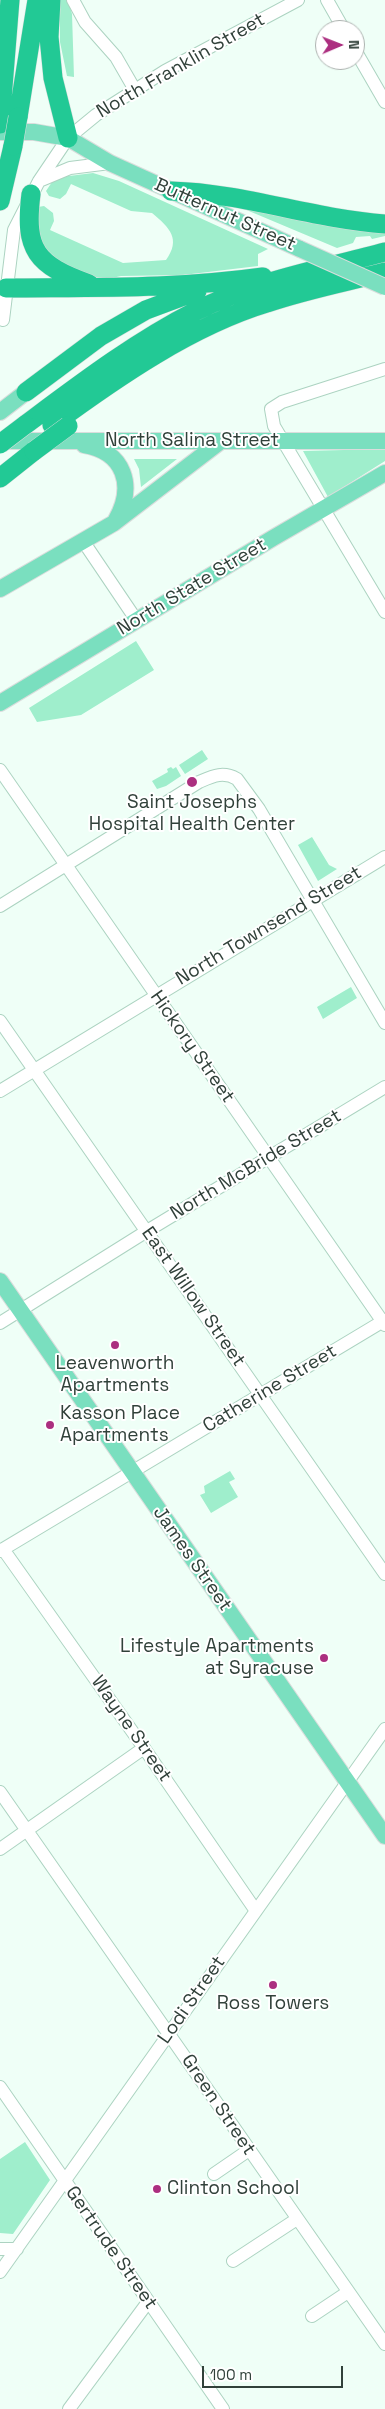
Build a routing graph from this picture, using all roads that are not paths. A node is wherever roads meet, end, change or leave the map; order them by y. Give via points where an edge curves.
1 (10, 0) edge
2 (37, 0) edge
3 (51, 0) edge
4 (73, 0) edge
5 (298, 0) edge
6 (327, 0) edge
7 (338, 20) edge
8 (365, 67) edge
9 (135, 90) junction
10 (385, 102) edge
11 (9, 117) edge
12 (0, 124) edge
13 (0, 132) edge
14 (68, 138) junction
15 (110, 163) junction
16 (35, 188) junction
17 (171, 191) junction
18 (0, 201) edge
19 (385, 224) edge
20 (385, 252) edge
21 (324, 268) junction
22 (385, 272) edge
23 (217, 284) junction
24 (105, 287) junction
25 (385, 287) edge
26 (3, 288) edge
27 (3, 320) dead end
28 (385, 370) edge
29 (26, 392) joint
30 (0, 412) edge
31 (60, 430) junction
32 (221, 441) junction
33 (283, 441) junction
34 (385, 441) edge
35 (0, 443) edge
36 (27, 449) junction
37 (0, 464) edge
38 (385, 473) edge
39 (0, 478) edge
40 (325, 509) junction
41 (114, 523) junction
42 (83, 541) junction
43 (0, 589) edge
44 (385, 612) edge
45 (136, 621) junction
46 (0, 703) edge
47 (0, 770) edge
48 (385, 857) edge
49 (65, 865) junction
50 (313, 900) junction
51 (0, 906) edge
52 (156, 994) junction
53 (0, 1021) edge
54 (385, 1022) edge
55 (34, 1069) junction
56 (385, 1087) edge
57 (0, 1090) edge
58 (268, 1158) junction
59 (147, 1230) junction
60 (0, 1282) edge
61 (20, 1310) junction
62 (384, 1322) edge
63 (0, 1323) edge
64 (261, 1395) junction
65 (132, 1472) junction
66 (2, 1550) edge
67 (385, 1574) edge
68 (385, 1729) edge
69 (144, 1748) junction
70 (348, 1782) junction
71 (0, 1792) edge
72 (27, 1830) junction
73 (385, 1836) edge
74 (0, 1849) edge
75 (256, 1911) junction
76 (169, 2033) junction
77 (0, 2087) edge
78 (249, 2150) junction
79 (214, 2174) dead end
80 (64, 2181) junction
81 (297, 2218) junction
82 (0, 2249) edge
83 (16, 2249) junction
84 (233, 2261) dead end
85 (0, 2272) edge
86 (348, 2292) junction
87 (148, 2302) junction
88 (312, 2316) dead end
89 (385, 2344) edge
90 (69, 2409) edge
91 (223, 2409) edge

1 - 11 highway
2 - 11 highway
3 - 14 highway via 49,37 53,78
4 - 9 street via 85,22 116,57
5 - 9 street, North Franklin Street
6 - 7 street
8 - 10 street
9 - 14 street, North Franklin Street
11 - 12 highway
11 - 18 highway, bridge via 13,146
13 - 14 main road via 34,132
14 - 15 main road, Butternut Street
14 - 16 street, North Franklin Street
15 - 16 street via 70,168
15 - 17 main road, Butternut Street
16 - 24 highway via 28,232 38,255 70,277
16 - 26 street, North Franklin Street via 14,230
17 - 19 highway via 201,192
17 - 25 main road, Butternut Street, bridge
20 - 21 highway
21 - 23 highway
21 - 35 highway, bridge via 271,282 198,310 101,368
22 - 31 highway via 266,303 228,318 156,354
23 - 24 highway
23 - 29 highway via 146,310 101,336
24 - 26 highway
26 - 27 street, North Franklin Street
28 - 33 street via 282,402 271,409 274,426
29 - 30 main road
31 - 32 main road, North Salina Street
31 - 35 main road, North Salina Street
31 - 36 highway, bridge
31 - 41 main road via 103,450 119,464 126,490 124,506
32 - 33 main road, North Salina Street
32 - 41 main road
33 - 34 main road, North Salina Street
33 - 40 street
36 - 37 highway
36 - 39 highway
38 - 40 main road, North State Street
40 - 44 street
40 - 45 main road, North State Street
41 - 42 main road
42 - 43 main road
42 - 45 street
45 - 46 main road, North State Street
47 - 49 street, Hickory Street
48 - 50 street, North Townsend Street
49 - 50 street via 199,782 222,774 237,779 259,809
49 - 51 street
49 - 52 street, Hickory Street
50 - 52 street, North Townsend Street
50 - 54 street
52 - 55 street, North Townsend Street
52 - 58 street, Hickory Street
53 - 55 street, East Willow Street
55 - 57 street, North Townsend Street
55 - 59 street, East Willow Street
56 - 58 street, North McBride Street
58 - 59 street, North McBride Street
58 - 62 street, Hickory Street
59 - 61 street, North McBride Street
59 - 64 street, East Willow Street
60 - 61 main road, James Street
61 - 63 street, North McBride Street
61 - 65 main road, James Street
62 - 64 street, Catherine Street
64 - 65 street, Catherine Street
64 - 67 street, East Willow Street
65 - 66 street, Catherine Street
65 - 70 main road, James Street
66 - 69 street, Wayne Street
68 - 70 street, Lodi Street
69 - 72 street
69 - 75 street, Wayne Street
70 - 73 main road, James Street
70 - 75 street, Lodi Street
71 - 72 street, Green Street
72 - 74 street
72 - 76 street, Green Street
75 - 76 street, Lodi Street
76 - 78 street, Green Street
76 - 80 street, Lodi Street
77 - 80 street, Gertrude Street
78 - 79 street
78 - 81 street, Green Street
80 - 83 street, Lodi Street
80 - 87 street, Gertrude Street
81 - 84 street
81 - 86 street, Green Street
82 - 83 street
83 - 85 street, Lodi Street
86 - 88 street
86 - 89 street, Green Street
87 - 90 street
87 - 91 street, Gertrude Street

